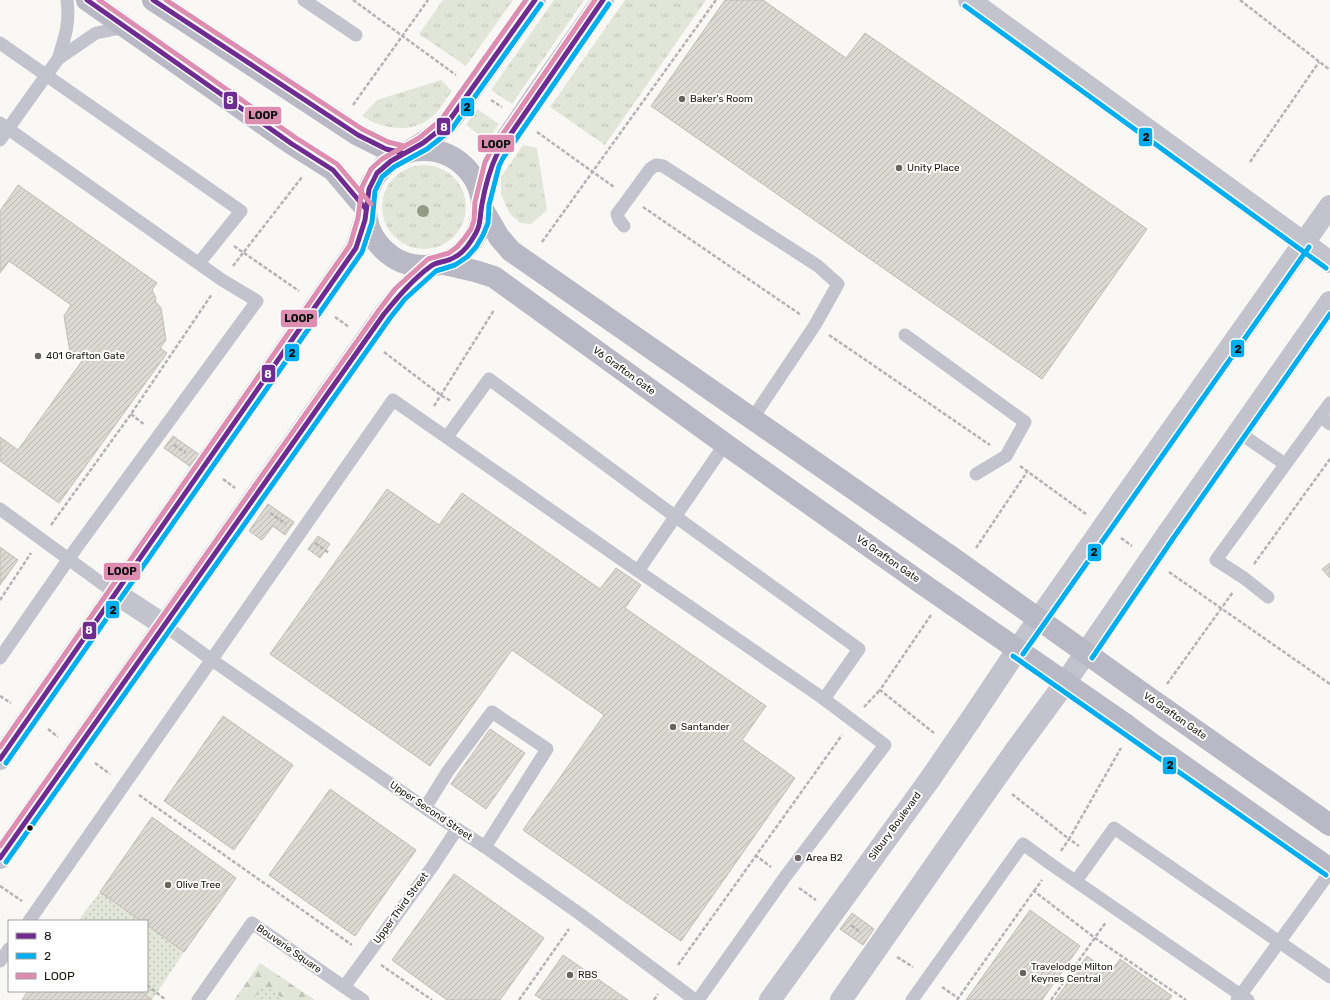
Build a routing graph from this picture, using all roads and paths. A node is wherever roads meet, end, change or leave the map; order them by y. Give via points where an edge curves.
1 (67, 0) edge
2 (87, 0) edge
3 (154, 0) edge
4 (304, 0) edge
5 (428, 0) edge
6 (535, 0) edge
7 (603, 0) edge
8 (716, 0) edge
9 (969, 0) edge
10 (1240, 0) edge
11 (128, 28) junction
12 (356, 35) dead end
13 (0, 43) edge
14 (58, 59) junction
15 (1319, 62) junction
16 (1330, 70) edge
17 (46, 75) junction
18 (351, 108) dead end
19 (4, 126) edge
20 (0, 140) edge
21 (405, 153) junction
22 (1250, 162) dead end
23 (303, 176) dead end
24 (482, 206) junction
25 (1330, 206) edge
26 (366, 212) junction
27 (624, 226) dead end
28 (220, 237) junction
29 (542, 242) dead end
30 (1303, 243) junction
31 (244, 253) junction
32 (1330, 262) edge
33 (199, 263) junction
34 (436, 264) junction
35 (222, 280) junction
36 (300, 291) dead end
37 (1330, 302) edge
38 (494, 310) dead end
39 (331, 314) dead end
40 (353, 329) dead end
41 (905, 335) dead end
42 (379, 348) dead end
43 (442, 396) junction
44 (1330, 403) edge
45 (466, 410) junction
46 (131, 414) junction
47 (752, 419) junction
48 (1325, 420) edge
49 (423, 421) junction
50 (1238, 432) junction
51 (159, 435) junction
52 (447, 437) junction
53 (725, 444) junction
54 (1330, 459) edge
55 (1285, 464) junction
56 (204, 466) junction
57 (1027, 472) dead end
58 (976, 474) dead end
59 (252, 500) junction
60 (0, 509) edge
61 (676, 517) junction
62 (1092, 517) dead end
63 (300, 534) junction
64 (1118, 536) dead end
65 (41, 539) junction
66 (1137, 549) dead end
67 (329, 553) dead end
68 (69, 559) junction
69 (1162, 568) dead end
70 (638, 571) junction
71 (1244, 578) junction
72 (115, 593) junction
73 (1268, 597) dead end
74 (0, 600) edge
75 (1220, 609) junction
76 (1038, 620) junction
77 (164, 626) junction
78 (1017, 650) junction
79 (1086, 654) junction
80 (0, 658) edge
81 (212, 660) junction
82 (1065, 683) junction
83 (1330, 684) edge
84 (880, 690) dead end
85 (1156, 697) junction
86 (824, 699) junction
87 (852, 720) junction
88 (1122, 746) dead end
89 (0, 759) edge
90 (124, 784) junction
91 (1008, 791) dead end
92 (425, 808) junction
93 (1330, 825) edge
94 (457, 829) junction
95 (485, 847) junction
96 (755, 855) junction
97 (0, 858) edge
98 (1330, 870) edge
99 (785, 877) junction
100 (1076, 881) junction
101 (1115, 909) junction
102 (833, 913) junction
103 (580, 914) junction
104 (30, 920) edge
105 (1095, 938) junction
106 (1279, 941) junction
107 (880, 946) junction
108 (8, 950) edge
109 (367, 955) junction
110 (0, 962) edge
111 (1330, 977) edge
112 (928, 978) junction
113 (668, 980) junction
114 (148, 986) edge
115 (344, 987) junction
116 (1242, 998) edge
117 (957, 999) edge
118 (166, 1000) edge
119 (198, 1000) edge
120 (363, 1000) edge
121 (432, 1000) edge
122 (519, 1000) edge
123 (654, 1000) edge
124 (697, 1000) edge
125 (770, 1000) edge
126 (841, 1000) edge
127 (912, 1000) edge
128 (1051, 1000) edge
129 (1186, 1000) edge

1 - 14 lane via 68,28
2 - 11 street
3 - 21 street via 358,135 386,149
4 - 12 lane
5 - 18 path
6 - 21 street, bridge via 446,125 437,134
7 - 24 street, bridge via 499,150 492,164
8 - 29 path
9 - 30 street
10 - 15 path
11 - 14 lane via 96,34
11 - 26 street via 333,170
13 - 17 lane
14 - 17 lane
15 - 16 path
15 - 22 path
17 - 19 lane
17 - 28 lane via 241,211
19 - 20 lane
19 - 33 lane
21 - 24 street via 429,150 448,155 465,167 477,184
21 - 26 street via 392,159 375,175 366,197
23 - 31 path
24 - 34 street via 481,221 470,243 452,259
24 - 47 street, V6 Grafton Gate via 499,237 511,251
25 - 30 street
26 - 34 street via 370,230 388,254 416,266
26 - 56 street via 356,248
27 - 47 lane via 618,214 650,169 656,165 663,166 818,266 838,284 815,325
28 - 31 path
28 - 33 lane
30 - 32 street
30 - 76 street, bridge
31 - 35 path
31 - 36 path
33 - 35 lane
34 - 53 street, V6 Grafton Gate via 494,277
34 - 59 street via 400,294 384,314
35 - 46 path
35 - 51 lane via 257,301
37 - 50 street
38 - 43 path
39 - 40 path
41 - 58 lane via 1025,422 1006,456
42 - 43 path
43 - 45 path
43 - 49 path
44 - 48 lane
45 - 52 lane
45 - 61 lane via 489,378
46 - 51 path
46 - 65 path
47 - 76 street, V6 Grafton Gate, bridge
48 - 55 lane
49 - 52 lane
49 - 63 lane via 393,400
50 - 55 lane
50 - 79 street, bridge
51 - 56 path
51 - 68 lane
52 - 70 lane
53 - 61 lane
53 - 78 street, V6 Grafton Gate, bridge
54 - 71 path
55 - 71 lane via 1216,560
56 - 59 path
56 - 72 street
57 - 62 path
59 - 63 path
59 - 77 street
60 - 65 lane
61 - 70 lane
61 - 86 lane via 859,649
63 - 67 path
63 - 81 lane
64 - 66 path
65 - 68 lane
65 - 74 path
68 - 72 lane
68 - 80 lane
69 - 75 path
70 - 86 lane
71 - 73 lane
71 - 75 path
72 - 77 street
72 - 89 street
75 - 83 path
75 - 85 path
76 - 78 street, Silbury Boulevard
76 - 79 street, V6 Grafton Gate
77 - 81 lane, Upper Second Street
77 - 97 street
78 - 82 street, V6 Grafton Gate
78 - 102 street, Silbury Boulevard, bridge via 930,779
79 - 82 street
79 - 85 street, V6 Grafton Gate
81 - 90 lane
81 - 92 lane, Upper Second Street
82 - 98 street, V6 Grafton Gate, bridge
82 - 107 street, bridge
84 - 87 path
85 - 93 street, V6 Grafton Gate
86 - 87 lane
87 - 96 path
87 - 99 lane via 885,745
88 - 91 path via 1069,839
90 - 104 lane
90 - 109 path
92 - 94 lane, Upper Second Street
92 - 95 lane via 448,771 492,712 547,749
94 - 95 lane, Upper Second Street
94 - 109 lane, Upper Third Street
95 - 103 lane, Upper Second Street
96 - 99 path
96 - 113 path
98 - 106 lane
99 - 102 path
99 - 124 lane
100 - 101 lane
100 - 106 lane via 1114,828
100 - 112 lane via 1023,844
101 - 105 path
101 - 116 lane
102 - 107 path
102 - 125 street, Silbury Boulevard
103 - 113 lane, Upper Second Street
103 - 122 path
105 - 117 path via 1034,891
105 - 128 path
105 - 129 path
106 - 111 lane
106 - 116 lane
107 - 112 path
107 - 126 street
108 - 110 lane
109 - 115 lane, Upper Third Street
109 - 121 path
112 - 117 path
112 - 127 lane
113 - 123 path
113 - 124 lane, Upper Second Street
114 - 118 path
115 - 119 lane, Bouverie Square via 252,923
115 - 120 lane, Bouverie Square

